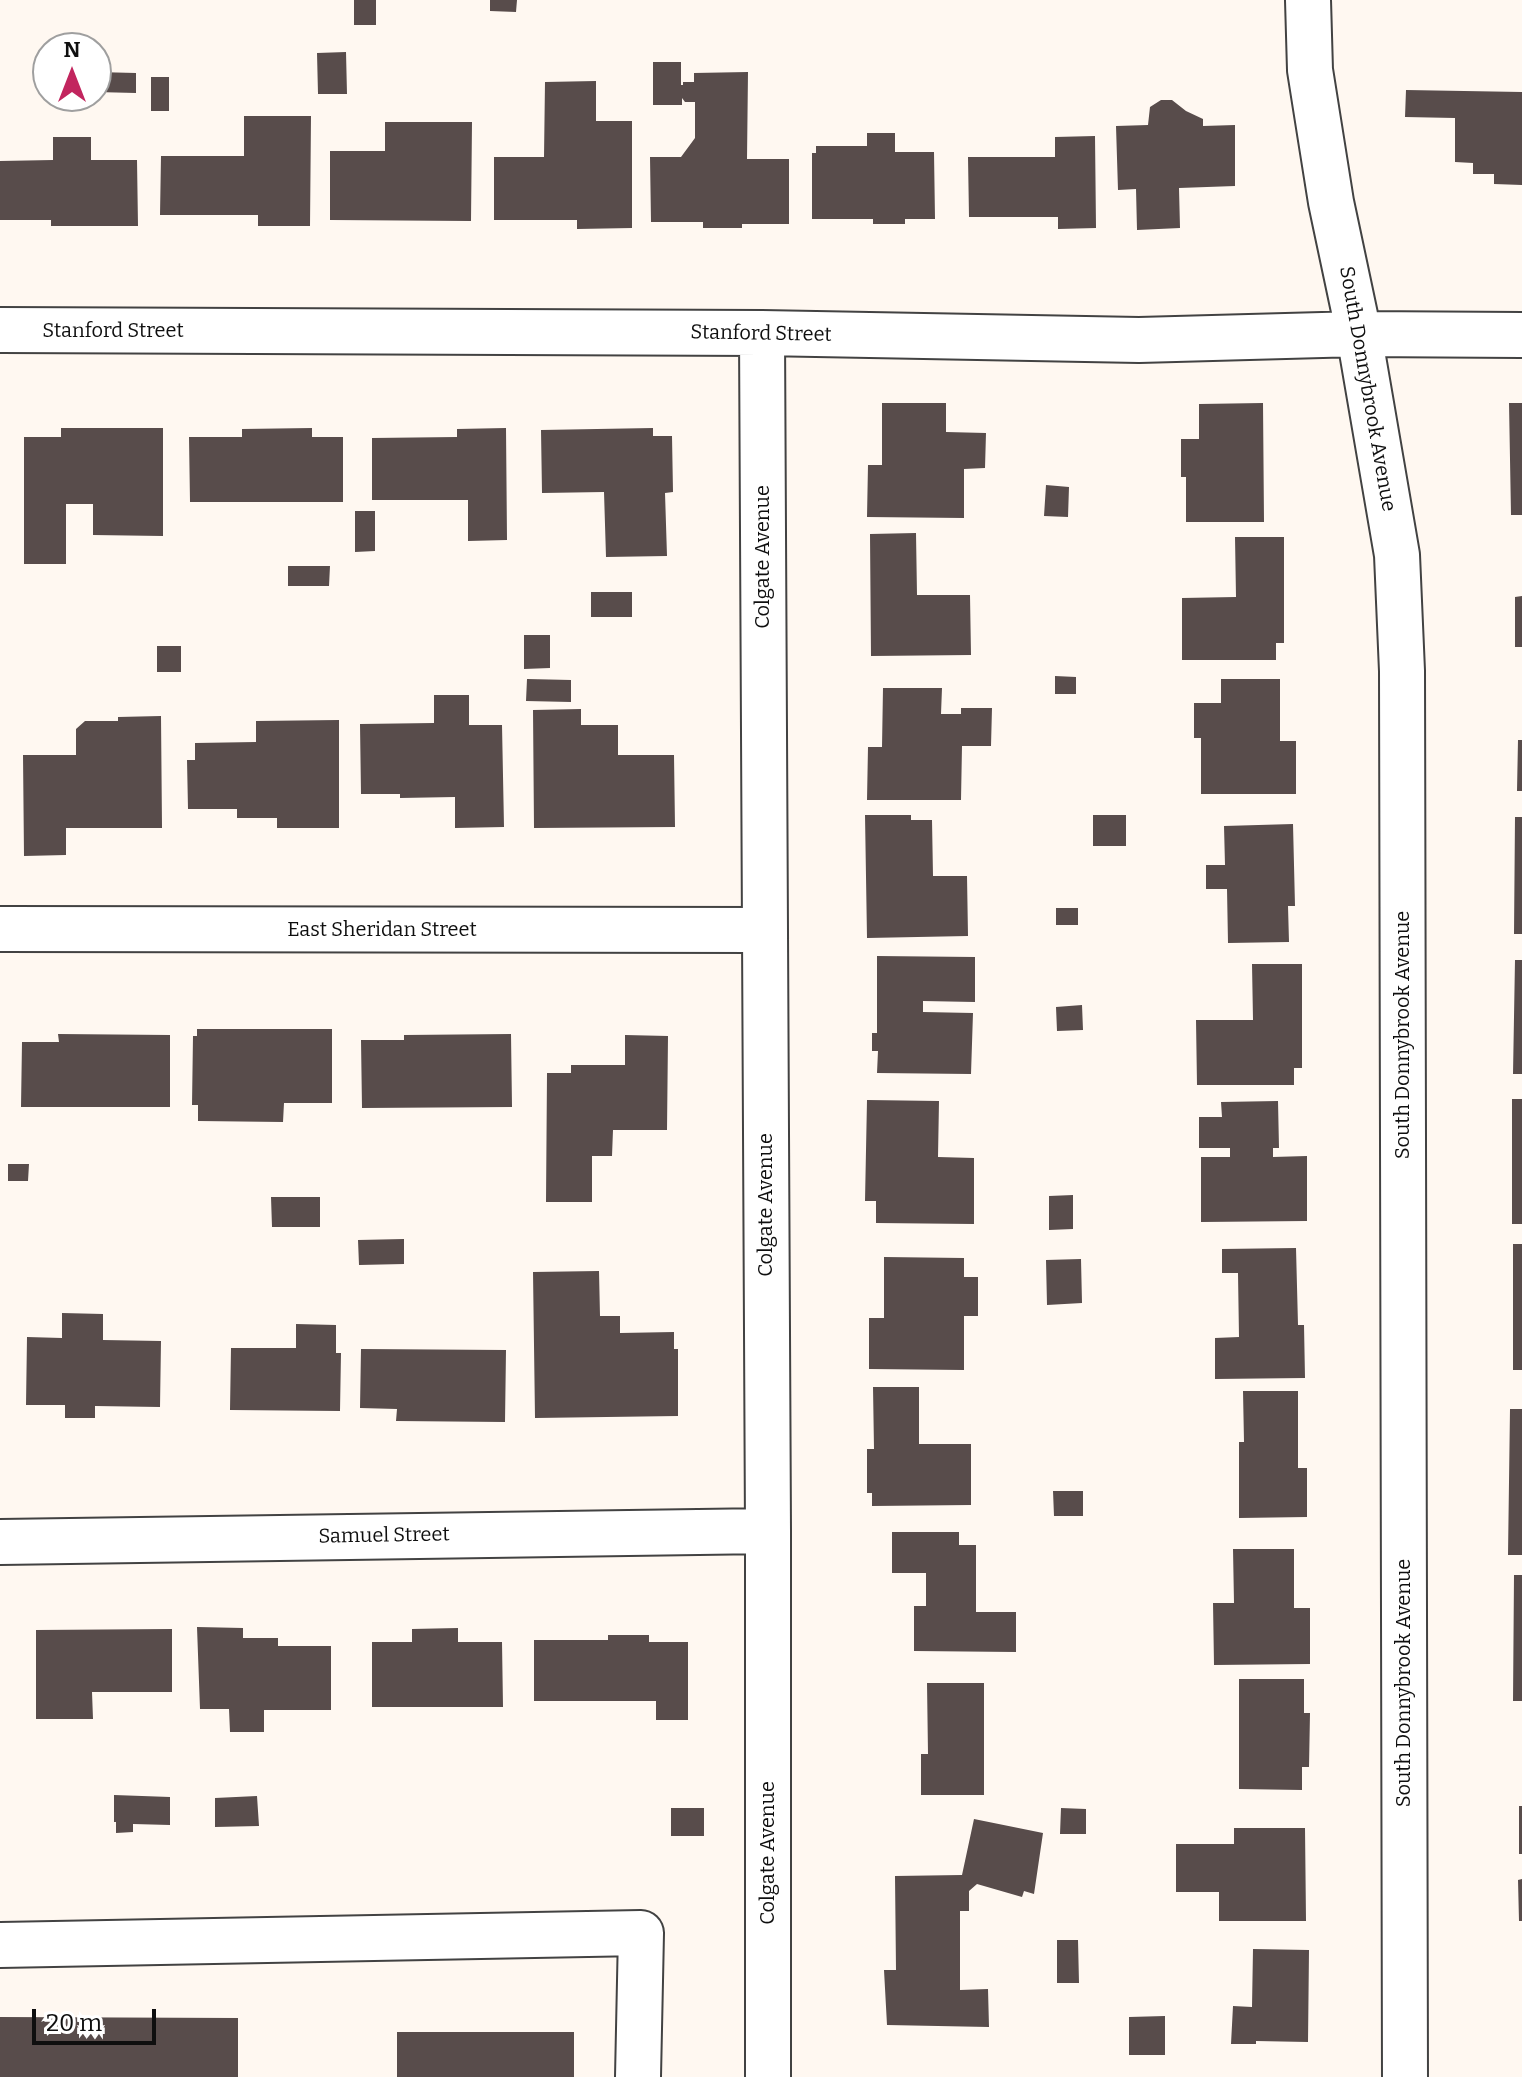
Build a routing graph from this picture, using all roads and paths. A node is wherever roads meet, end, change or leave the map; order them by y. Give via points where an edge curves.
1 (1308, 0) edge
2 (0, 330) edge
3 (762, 333) junction
4 (1359, 334) junction
5 (1522, 335) edge
6 (0, 929) edge
7 (764, 930) junction
8 (768, 1531) junction
9 (0, 1542) edge
10 (0, 1945) edge
11 (638, 2077) edge
12 (768, 2077) edge
13 (1405, 2077) edge

1 - 4 street, South Donnybrook Avenue via 1310,70
2 - 3 street, Stanford Street
3 - 4 street, Stanford Street via 1139,340
3 - 7 street, Colgate Avenue
4 - 5 street, Stanford Street
4 - 13 street, South Donnybrook Avenue via 1397,555 1402,671
6 - 7 street, East Sheridan Street
7 - 8 street, Colgate Avenue
8 - 9 street, Samuel Street
8 - 12 street, Colgate Avenue
10 - 11 street via 641,1933

